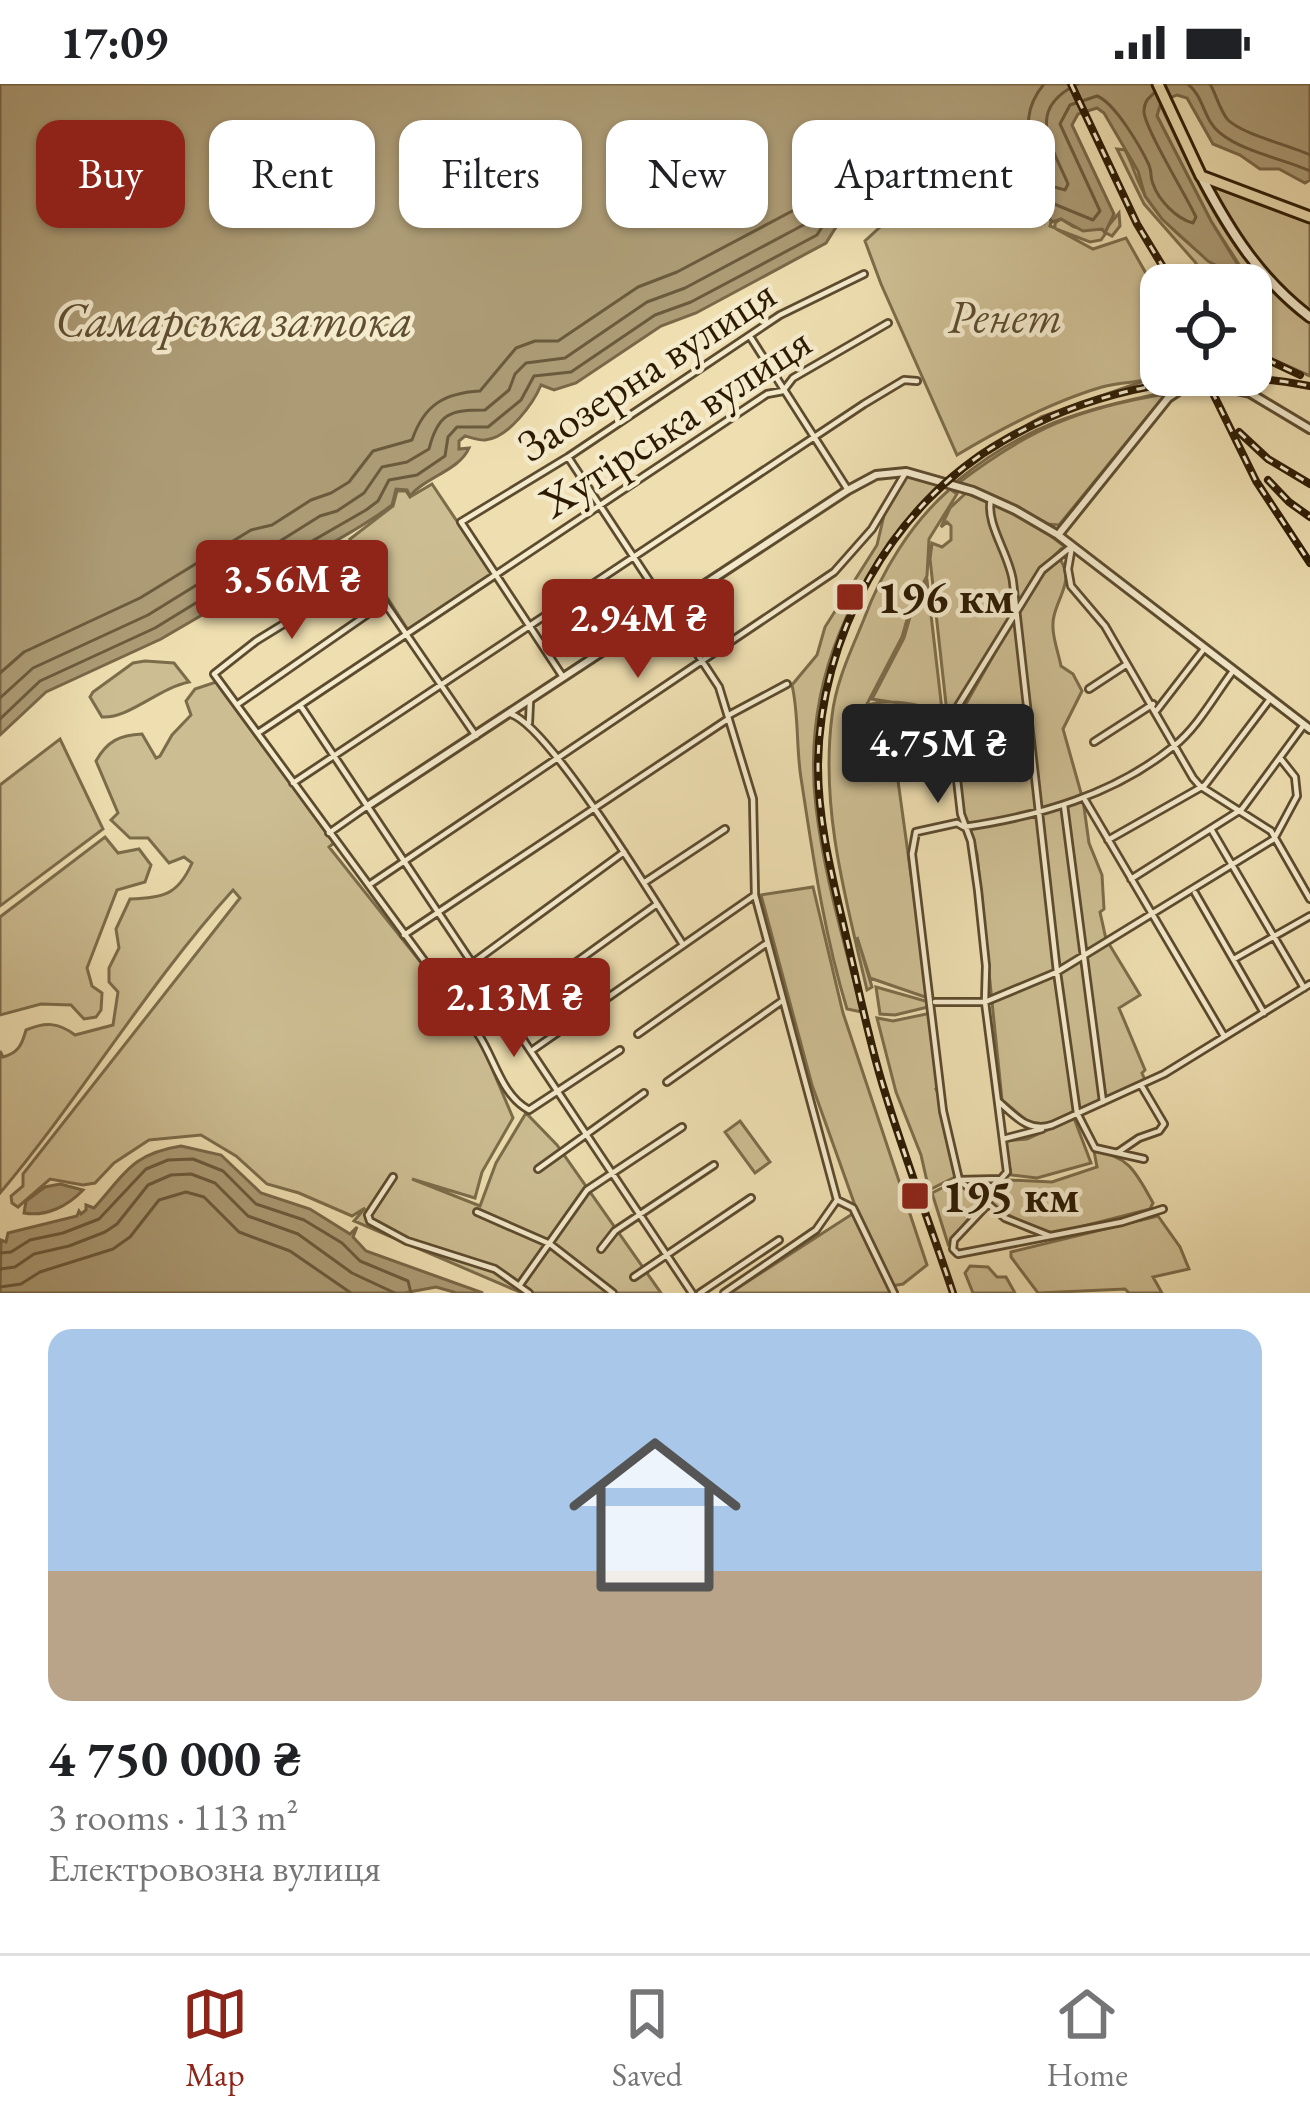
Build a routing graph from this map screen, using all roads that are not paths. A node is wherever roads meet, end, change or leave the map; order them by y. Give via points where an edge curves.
1 (1158, 84) edge
2 (1206, 179) junction
3 (1310, 215) edge
4 (864, 274) dead end
5 (1310, 317) edge
6 (888, 323) dead end
7 (750, 336) junction
8 (917, 381) dead end
9 (783, 391) junction
10 (1310, 429) edge
11 (813, 438) junction
12 (568, 457) junction
13 (905, 472) junction
14 (848, 490) junction
15 (991, 499) junction
16 (601, 505) junction
17 (1058, 535) junction
18 (1072, 546) junction
19 (635, 555) junction
20 (497, 575) junction
21 (385, 602) junction
22 (669, 609) junction
23 (1016, 614) junction
24 (530, 626) junction
25 (406, 636) junction
26 (1204, 649) junction
27 (704, 662) junction
28 (1127, 664) junction
29 (1233, 671) junction
30 (564, 678) junction
31 (788, 684) dead end
32 (440, 685) junction
33 (1089, 689) dead end
34 (1270, 699) junction
35 (530, 701) junction
36 (238, 704) junction
37 (300, 705) junction
38 (1155, 707) junction
39 (511, 713) junction
40 (728, 718) junction
41 (529, 724) junction
42 (1307, 727) edge
43 (258, 733) junction
44 (476, 736) junction
45 (1094, 742) dead end
46 (1176, 745) junction
47 (334, 756) junction
48 (557, 758) junction
49 (1280, 758) junction
50 (293, 783) junction
51 (1201, 786) junction
52 (1085, 800) junction
53 (1064, 805) junction
54 (369, 806) junction
55 (593, 809) junction
56 (1242, 809) junction
57 (1039, 811) junction
58 (964, 826) junction
59 (725, 829) dead end
60 (1210, 829) junction
61 (328, 833) junction
62 (1274, 839) junction
63 (1108, 840) junction
64 (624, 852) junction
65 (406, 860) junction
66 (1231, 866) junction
67 (1131, 879) junction
68 (644, 882) junction
69 (367, 886) junction
70 (1193, 891) junction
71 (755, 895) junction
72 (1310, 899) edge
73 (657, 904) junction
74 (440, 910) junction
75 (1152, 915) junction
76 (1310, 916) edge
77 (404, 935) junction
78 (1275, 937) junction
79 (682, 943) junction
80 (766, 943) junction
81 (1083, 958) junction
82 (1234, 959) junction
83 (474, 962) junction
84 (1057, 972) junction
85 (1307, 986) edge
86 (782, 1001) junction
87 (986, 1002) junction
88 (933, 1003) junction
89 (507, 1012) junction
90 (1264, 1012) junction
91 (638, 1034) dead end
92 (1224, 1036) junction
93 (532, 1050) junction
94 (620, 1050) dead end
95 (667, 1082) dead end
96 (1141, 1085) junction
97 (560, 1091) junction
98 (644, 1094) dead end
99 (999, 1102) junction
100 (1103, 1102) junction
101 (1078, 1113) junction
102 (682, 1127) dead end
103 (1042, 1129) junction
104 (586, 1132) junction
105 (1003, 1139) junction
106 (1117, 1153) junction
107 (1144, 1159) dead end
108 (714, 1165) dead end
109 (538, 1169) dead end
110 (614, 1172) junction
111 (393, 1177) dead end
112 (959, 1180) junction
113 (751, 1198) dead end
114 (837, 1200) junction
115 (987, 1205) junction
116 (1163, 1209) dead end
117 (476, 1212) dead end
118 (641, 1214) junction
119 (1053, 1236) junction
120 (779, 1240) dead end
121 (550, 1244) junction
122 (601, 1249) dead end
123 (668, 1255) junction
124 (634, 1277) dead end
125 (519, 1286) junction
126 (529, 1293) edge
127 (613, 1293) edge
128 (696, 1293) edge
129 (724, 1293) edge
130 (893, 1293) edge

1 - 2 main road
2 - 3 main road
2 - 5 main road via 1247,256
4 - 7 street, Заозерна вулиця
6 - 9 street, Хутірська вулиця
7 - 9 street
7 - 12 street, Заозерна вулиця
8 - 11 street via 904,380
9 - 11 street
9 - 16 street, Хутірська вулиця
10 - 17 street, bridge via 1243,389 1180,390
11 - 14 street
11 - 19 street
12 - 16 street
12 - 20 street, Заозерна вулиця via 462,520
13 - 14 street
13 - 15 street
13 - 27 street via 872,530 834,572
14 - 22 street
15 - 17 street
15 - 23 street
16 - 19 street
16 - 20 street, Хутірська вулиця
17 - 18 street
18 - 23 street via 1042,570
18 - 26 street
18 - 28 street via 1071,586
19 - 22 street
19 - 24 street
20 - 24 street
20 - 25 street, Хутірська вулиця
21 - 25 street
21 - 36 street
21 - 36 street via 360,577 256,641 214,674
22 - 27 street
22 - 30 street
23 - 57 street
23 - 58 street via 950,719
24 - 30 street
24 - 32 street
25 - 32 street
25 - 37 street, Хутірська вулиця
26 - 29 street
26 - 38 street
27 - 40 street
27 - 48 street
28 - 33 street
28 - 38 street
29 - 34 street
29 - 46 street
30 - 35 street
31 - 40 street
32 - 44 street
32 - 47 street
34 - 42 street
34 - 51 street
35 - 39 street
35 - 41 street
36 - 43 street
37 - 43 street, Хутірська вулиця
37 - 47 street
38 - 45 street
38 - 46 street
39 - 41 street
39 - 44 street
40 - 55 street
40 - 71 street via 755,813
41 - 48 street
42 - 49 street
43 - 50 street
44 - 54 street
46 - 51 street
46 - 52 street
47 - 50 street
47 - 54 street
48 - 55 street
48 - 65 street
49 - 56 street
49 - 62 street via 1297,796
50 - 61 street
51 - 56 street
51 - 63 street
52 - 53 street
52 - 63 street
53 - 57 street
53 - 81 street
54 - 61 street
54 - 65 street
55 - 64 street
55 - 74 street
56 - 60 street
56 - 62 street
57 - 58 street
57 - 84 street
58 - 87 street
58 - 88 street via 916,832 912,854
59 - 68 street
60 - 66 street
60 - 67 street
61 - 69 street
62 - 66 street
62 - 72 street
63 - 67 street
64 - 68 street
64 - 83 street
65 - 69 street
65 - 74 street
66 - 70 street
66 - 78 street
67 - 75 street
68 - 73 street
69 - 77 street
70 - 75 street
70 - 82 street
71 - 79 street
71 - 80 street
73 - 79 street
73 - 89 street
74 - 77 street
74 - 83 street
75 - 81 street
75 - 92 street
76 - 78 street
77 - 97 street via 486,1046 507,1090 529,1110
78 - 82 street
78 - 85 street
79 - 93 street
80 - 86 street
80 - 91 street
81 - 84 street
81 - 100 street
82 - 90 street
83 - 89 street
84 - 87 street
84 - 101 street
85 - 90 street
86 - 95 street
86 - 114 street
87 - 88 street
87 - 99 street
88 - 112 street
89 - 93 street
90 - 92 street
92 - 96 street
93 - 97 street
94 - 97 street
96 - 100 street
96 - 106 street via 1164,1124
97 - 104 street
98 - 104 street
99 - 103 street
99 - 105 street
100 - 101 street
101 - 103 street
101 - 106 street via 1095,1148
102 - 110 street
103 - 105 street
104 - 109 street
104 - 110 street
105 - 112 street via 1006,1176
106 - 107 street
108 - 118 street
110 - 118 street
110 - 121 street via 587,1190
111 - 125 street via 370,1220
112 - 115 street
113 - 123 street
114 - 129 street via 816,1230
114 - 130 street via 853,1208
115 - 119 street
115 - 119 street via 954,1240 958,1254
116 - 119 street
117 - 121 street
118 - 122 street
118 - 123 street
120 - 128 street
121 - 125 street
121 - 127 street
123 - 124 street
123 - 128 street
125 - 126 street

